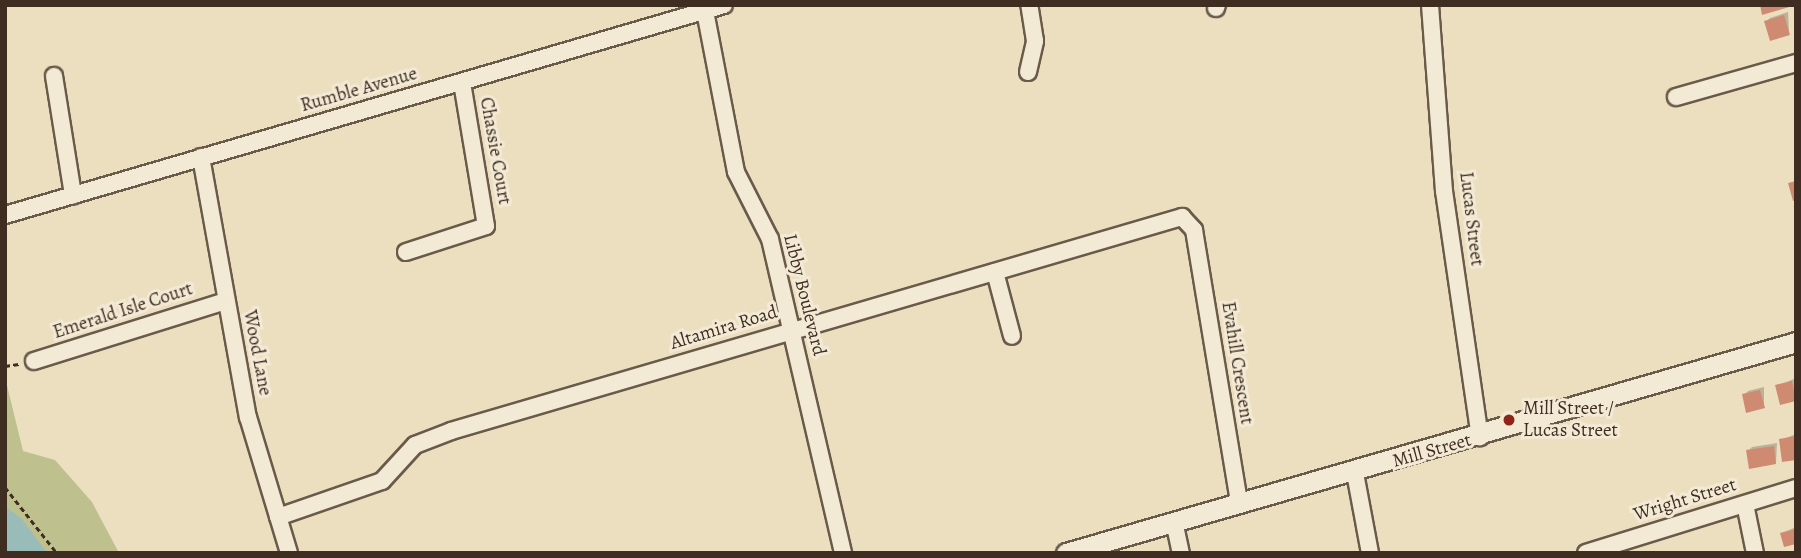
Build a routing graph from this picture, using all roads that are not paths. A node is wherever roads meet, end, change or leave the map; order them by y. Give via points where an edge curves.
1 (724, 5) edge
2 (1029, 5) edge
3 (1430, 5) edge
4 (705, 11) junction
5 (1796, 62) edge
6 (1028, 72) dead end
7 (54, 76) dead end
8 (462, 82) junction
9 (1676, 97) dead end
10 (201, 157) junction
11 (73, 195) junction
12 (5, 215) edge
13 (1194, 230) joint
14 (406, 252) dead end
15 (995, 272) junction
16 (226, 301) junction
17 (793, 330) junction
18 (1013, 336) dead end
19 (1796, 342) edge
20 (34, 361) dead end
21 (1480, 437) junction
22 (1355, 473) junction
23 (1796, 488) edge
24 (1239, 503) junction
25 (1745, 503) junction
26 (278, 517) junction
27 (1174, 521) junction
28 (289, 553) edge
29 (843, 553) edge
30 (1066, 553) edge
31 (1181, 553) edge
32 (1370, 553) edge
33 (1586, 553) edge
34 (1755, 553) edge

1 - 4 street, Rumble Avenue
2 - 6 street via 1035,41
3 - 21 street, Lucas Street via 1444,191
4 - 8 street, Rumble Avenue
4 - 17 street, Libby Boulevard via 736,172 770,239
5 - 9 street
7 - 11 street
8 - 10 street, Rumble Avenue
8 - 14 street, Chassie Court via 486,226
10 - 11 street, Rumble Avenue
10 - 16 street, Wood Lane
11 - 12 street, Rumble Avenue
13 - 15 street, Altamira Road via 1182,217
13 - 24 street, Evahill Crescent
15 - 17 street, Altamira Road
15 - 18 street
16 - 20 street, Emerald Isle Court
16 - 26 street, Wood Lane via 248,417
17 - 26 street, Altamira Road via 452,431 415,445 382,481
17 - 29 street, Libby Boulevard
19 - 21 street, Mill Street
21 - 22 street, Mill Street
22 - 24 street, Mill Street
22 - 32 street
23 - 25 street, Wright Street
24 - 27 street, Mill Street
25 - 33 street, Wright Street
25 - 34 street
26 - 28 street, Wood Lane
27 - 30 street, Mill Street
27 - 31 street

